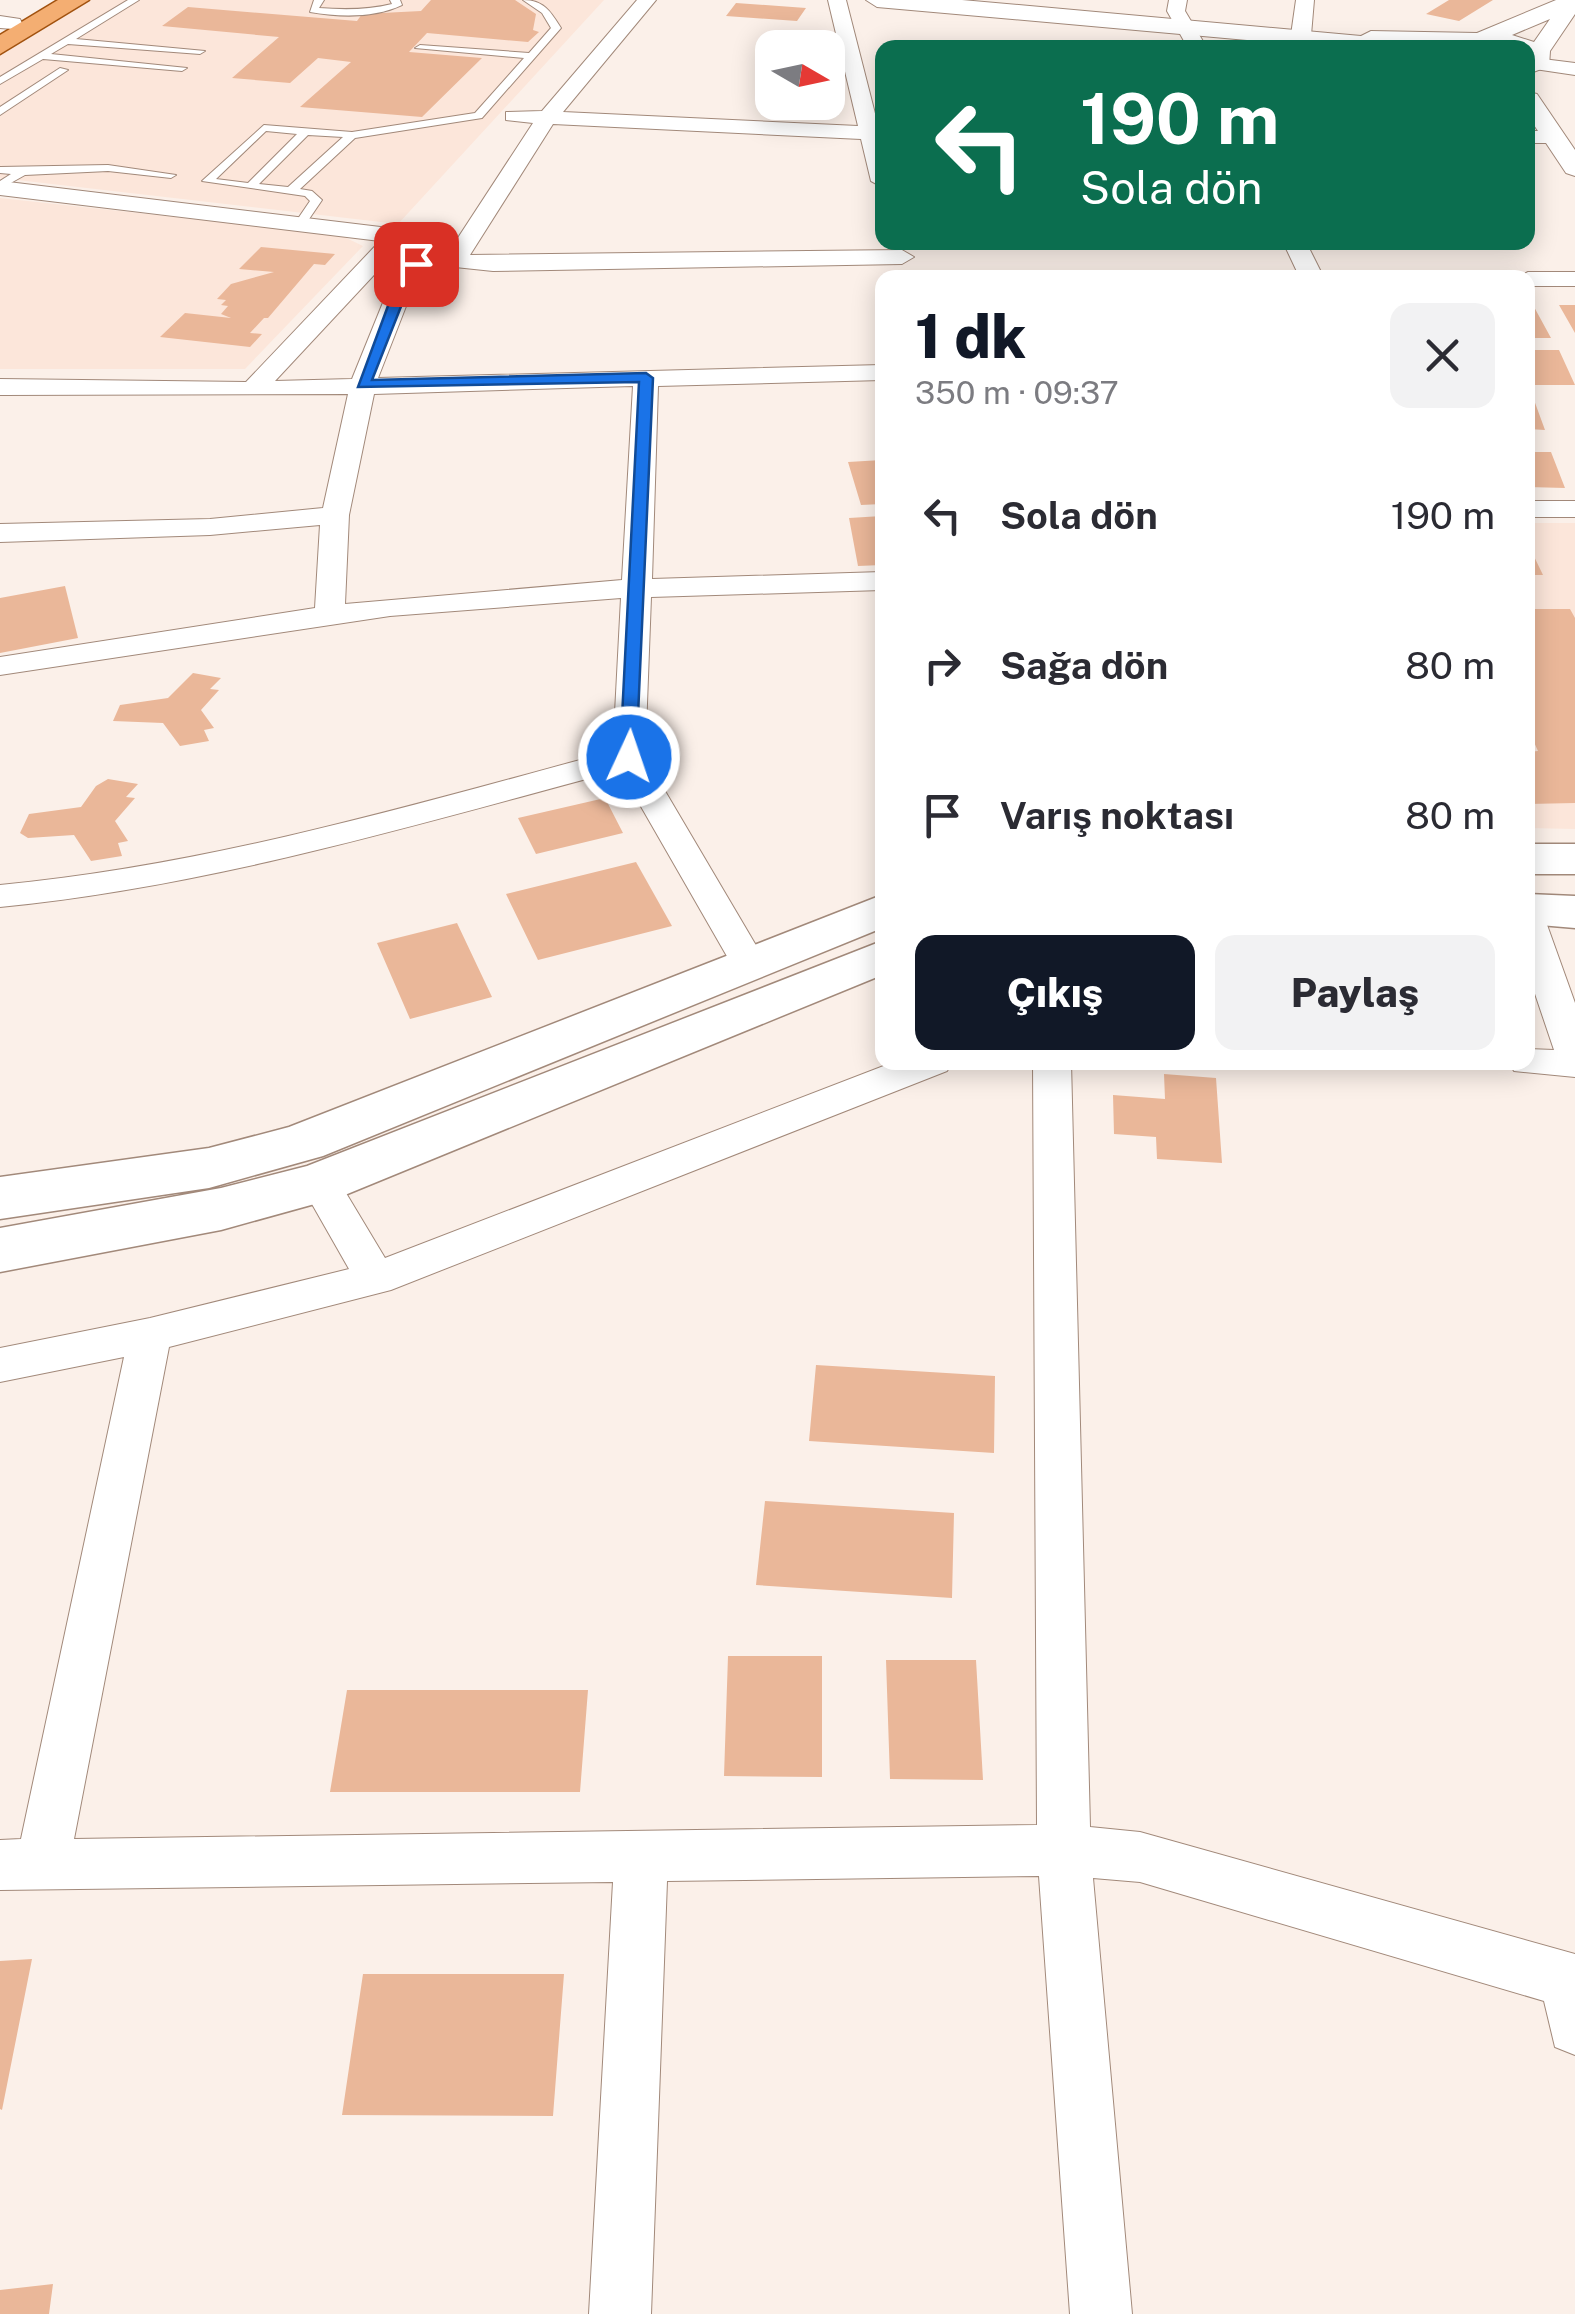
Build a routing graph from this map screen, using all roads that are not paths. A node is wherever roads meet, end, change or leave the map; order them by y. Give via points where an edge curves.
1 (48, 0) edge
2 (76, 0) edge
3 (134, 0) edge
4 (319, 0) edge
5 (395, 0) edge
6 (528, 0) edge
7 (646, 0) edge
8 (837, 0) edge
9 (877, 0) edge
10 (1178, 0) edge
11 (1305, 0) edge
12 (1574, 0) edge
13 (1186, 24) junction
14 (3, 30) edge
15 (1300, 35) junction
16 (1328, 38) junction
17 (62, 40) junction
18 (1194, 40) edge
19 (1343, 40) edge
20 (1375, 40) edge
21 (1479, 40) edge
22 (420, 48) dead end
23 (200, 51) dead end
24 (39, 56) junction
25 (530, 56) junction
26 (1535, 59) edge
27 (1535, 61) edge
28 (1535, 63) edge
29 (1575, 66) edge
30 (182, 68) dead end
31 (63, 70) dead end
32 (856, 77) junction
33 (875, 78) edge
34 (0, 81) edge
35 (1535, 104) edge
36 (0, 112) edge
37 (512, 116) dead end
38 (547, 118) junction
39 (306, 131) junction
40 (1565, 132) edge
41 (870, 133) junction
42 (352, 135) junction
43 (1535, 136) edge
44 (875, 150) edge
45 (1575, 168) edge
46 (0, 170) edge
47 (22, 172) junction
48 (171, 175) dead end
49 (251, 186) junction
50 (0, 187) edge
51 (292, 190) junction
52 (301, 223) junction
53 (398, 236) junction
54 (902, 259) edge
55 (455, 260) junction
56 (1535, 279) edge
57 (1575, 279) edge
58 (875, 372) edge
59 (646, 378) junction
60 (363, 384) junction
61 (0, 387) edge
62 (253, 389) junction
63 (1575, 508) edge
64 (1535, 509) edge
65 (335, 515) junction
66 (0, 533) edge
67 (875, 581) edge
68 (637, 586) junction
69 (329, 618) junction
70 (0, 666) edge
71 (629, 757) junction
72 (1535, 859) edge
73 (1575, 859) edge
74 (0, 896) edge
75 (1535, 909) edge
76 (1575, 912) edge
77 (875, 913) edge
78 (1535, 942) edge
79 (875, 961) edge
80 (750, 964) junction
81 (1575, 1056) edge
82 (1535, 1062) edge
83 (1575, 1064) edge
84 (913, 1070) edge
85 (1052, 1070) edge
86 (320, 1183) junction
87 (0, 1198) edge
88 (0, 1250) edge
89 (376, 1280) junction
90 (150, 1335) junction
91 (0, 1366) edge
92 (1064, 1850) junction
93 (641, 1856) junction
94 (22, 1863) edge
95 (1574, 1997) edge
96 (620, 2314) edge
97 (1101, 2314) edge

1 - 14 main road
2 - 14 main road
3 - 17 lane
4 - 5 lane via 313,10 351,12 388,8
6 - 25 lane via 556,28
7 - 38 street
8 - 32 street
9 - 13 street
10 - 13 street via 1176,11
11 - 15 street
12 - 21 street
12 - 26 street
13 - 15 street
13 - 18 street
15 - 16 street
16 - 19 street
16 - 20 street
17 - 23 lane
17 - 24 lane
22 - 25 lane
24 - 30 lane
24 - 34 lane
25 - 42 lane via 478,116
27 - 29 street
28 - 40 street
31 - 36 lane
32 - 33 street
32 - 41 street
35 - 40 street
37 - 38 street
38 - 41 street
38 - 55 street
39 - 42 lane
39 - 49 lane
39 - 49 lane via 264,128 207,181
40 - 43 street
40 - 45 street
41 - 44 street
42 - 51 lane
46 - 47 lane
47 - 48 lane via 108,168
47 - 50 lane
49 - 51 lane
50 - 52 street
51 - 52 lane via 316,200
52 - 53 street
53 - 55 street
53 - 62 street
54 - 55 street via 524,266
55 - 60 street via 409,268
56 - 57 street
58 - 59 street
59 - 60 street
59 - 68 street
60 - 62 street
60 - 65 street
61 - 62 street
63 - 64 street
65 - 66 street via 210,527
65 - 69 street
67 - 68 street
68 - 69 street
68 - 71 street
69 - 70 street
71 - 74 street via 264,853 78,891
71 - 80 street
72 - 73 main road
75 - 76 main road
77 - 80 main road
78 - 81 street
79 - 86 main road
80 - 87 main road via 304,1142 208,1168
82 - 83 street
84 - 89 street
85 - 92 street
86 - 88 main road
86 - 89 street
89 - 90 street
90 - 91 street
90 - 94 street
92 - 93 street
92 - 95 street via 1140,1858
92 - 97 street
93 - 94 street
93 - 96 street

